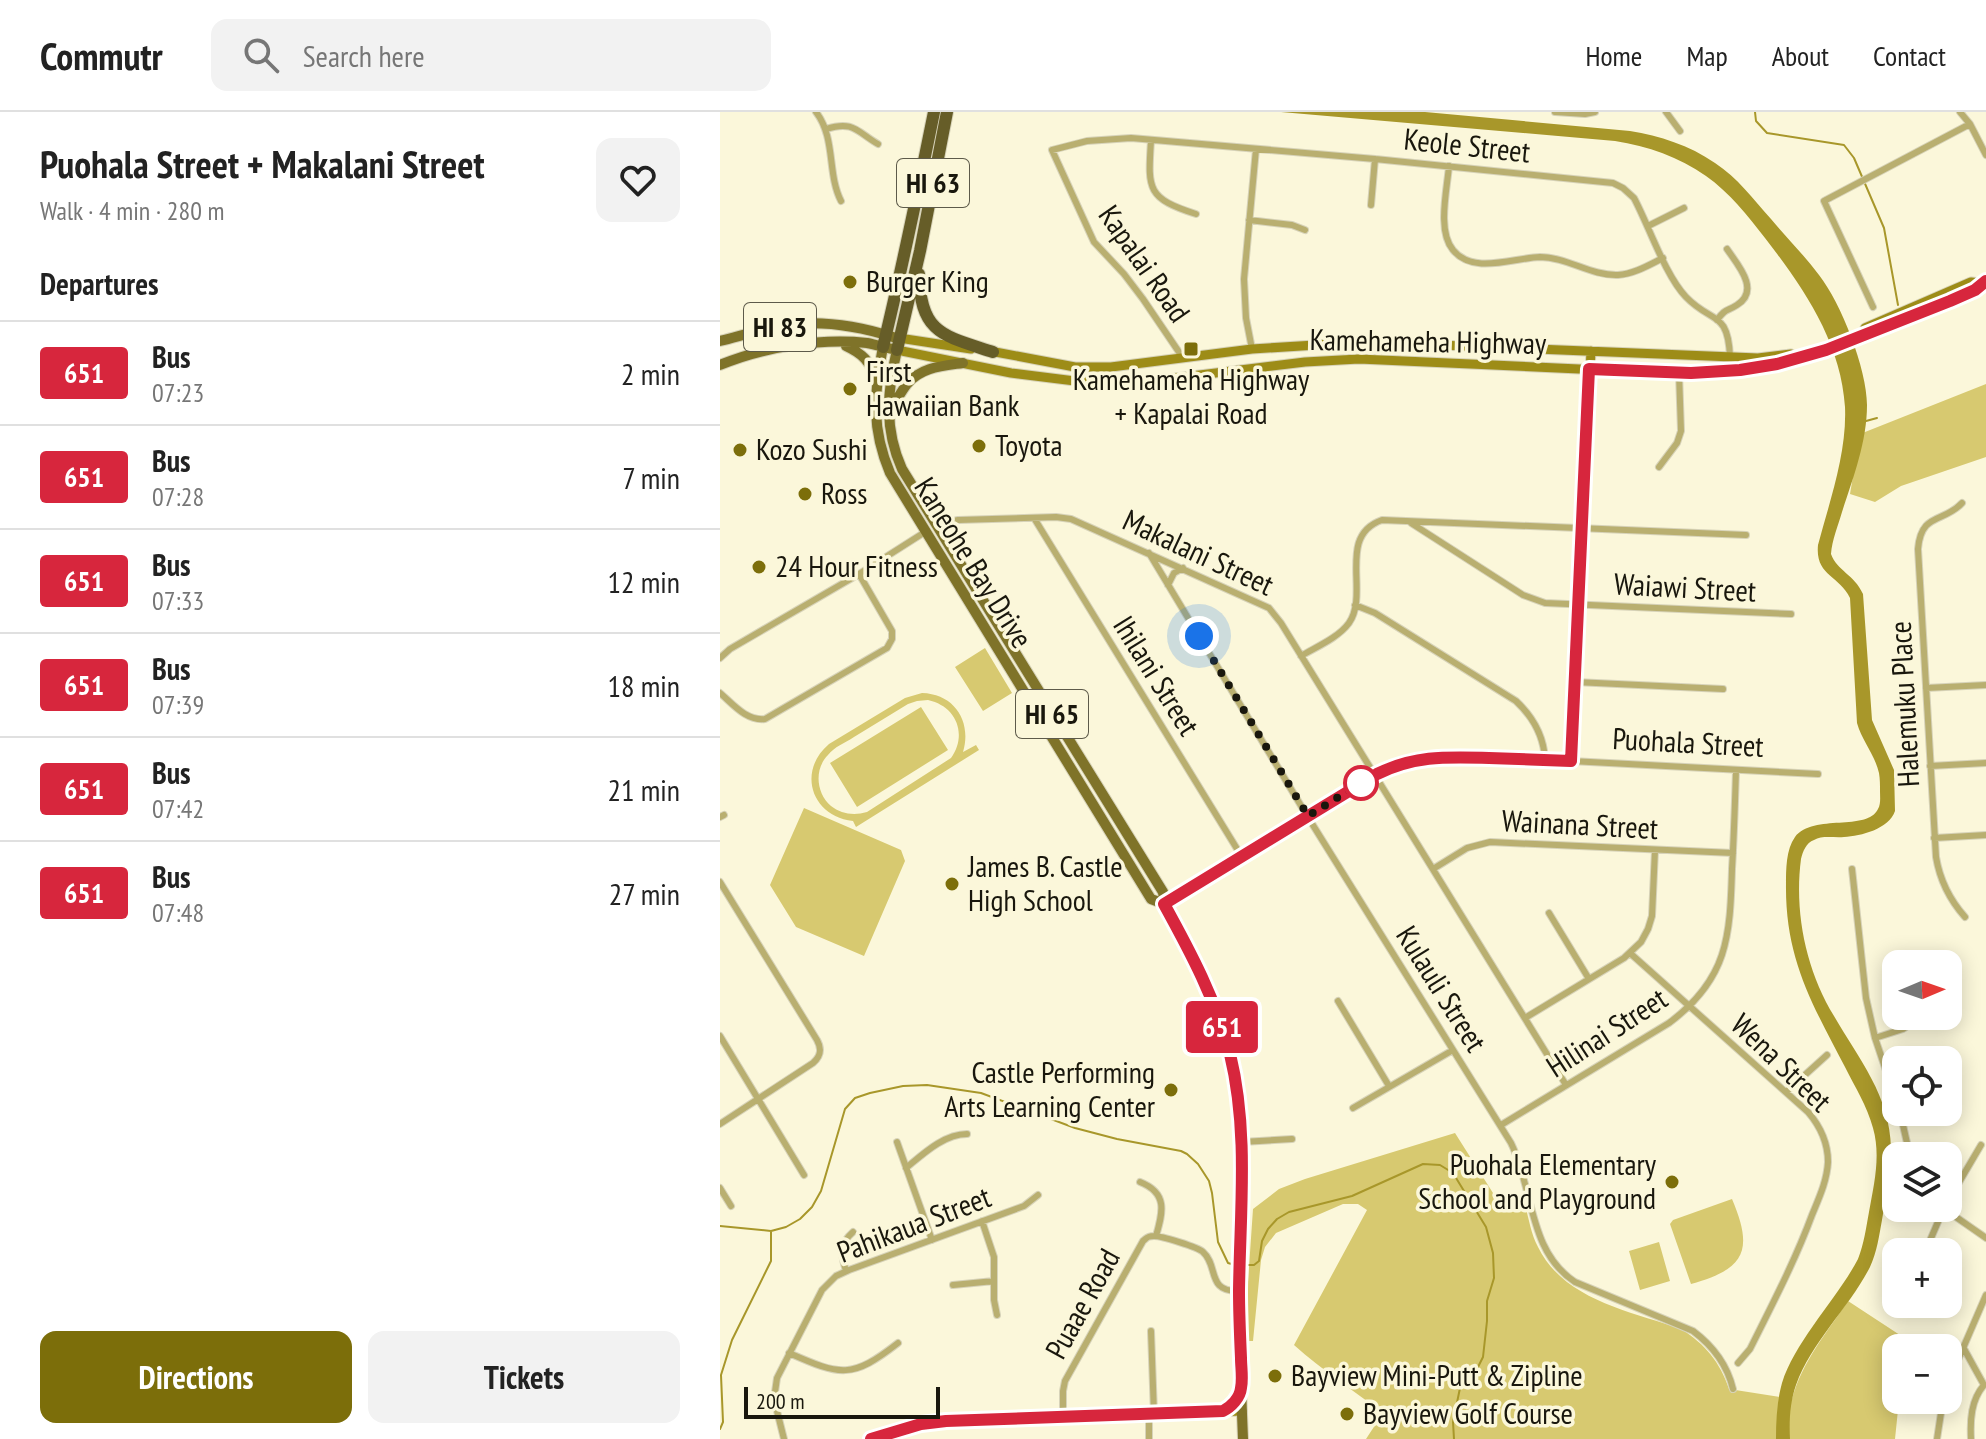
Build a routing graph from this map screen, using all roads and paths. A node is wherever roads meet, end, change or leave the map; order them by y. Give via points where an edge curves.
1 (816, 112) edge
2 (934, 112) edge
3 (947, 112) edge
4 (1555, 112) edge
5 (1595, 112) edge
6 (1666, 112) edge
7 (1960, 112) edge
8 (1970, 124) junction
9 (826, 129) junction
10 (1680, 131) dead end
11 (1151, 140) junction
12 (878, 144) dead end
13 (1256, 149) junction
14 (1052, 150) joint
15 (1986, 155) edge
16 (1375, 159) junction
17 (1449, 166) junction
18 (841, 201) dead end
19 (1371, 205) dead end
20 (1684, 208) dead end
21 (1196, 214) dead end
22 (1249, 220) junction
23 (1648, 226) junction
24 (1305, 230) dead end
25 (1727, 249) dead end
26 (919, 254) junction
27 (1663, 258) junction
28 (1984, 282) edge
29 (895, 292) junction
30 (1873, 307) dead end
31 (1717, 320) junction
32 (856, 327) junction
33 (884, 341) junction
34 (1367, 342) junction
35 (720, 343) edge
36 (840, 343) junction
37 (898, 344) junction
38 (1826, 347) junction
39 (1252, 349) junction
40 (1591, 351) junction
41 (993, 352) junction
42 (1014, 355) junction
43 (1730, 357) junction
44 (1183, 358) junction
45 (1363, 359) junction
46 (963, 363) junction
47 (723, 364) edge
48 (1589, 369) junction
49 (1727, 371) junction
50 (1011, 373) junction
51 (1679, 373) junction
52 (1186, 378) junction
53 (876, 382) junction
54 (888, 412) junction
55 (1659, 467) dead end
56 (1962, 503) dead end
57 (1034, 518) junction
58 (1408, 521) junction
59 (936, 525) junction
60 (1582, 529) junction
61 (925, 532) junction
62 (1746, 535) dead end
63 (1149, 553) junction
64 (1183, 568) junction
65 (859, 574) junction
66 (1168, 585) junction
67 (1355, 605) junction
68 (1578, 605) junction
69 (1791, 614) dead end
70 (1301, 656) junction
71 (720, 658) edge
72 (1575, 682) junction
73 (1986, 685) edge
74 (1926, 688) junction
75 (1723, 689) dead end
76 (720, 693) edge
77 (1545, 760) junction
78 (1571, 761) junction
79 (1986, 763) edge
80 (1930, 766) junction
81 (1736, 770) junction
82 (1818, 774) dead end
83 (1375, 775) junction
84 (1308, 816) junction
85 (1119, 822) junction
86 (1109, 829) junction
87 (1986, 835) edge
88 (1934, 838) junction
89 (1655, 850) junction
90 (1733, 853) junction
91 (1242, 857) junction
92 (1433, 869) junction
93 (1852, 869) dead end
94 (720, 882) edge
95 (1164, 904) junction
96 (1549, 913) dead end
97 (1965, 917) dead end
98 (1631, 954) junction
99 (1589, 979) junction
100 (1338, 1001) dead end
101 (1689, 1006) junction
102 (1525, 1018) junction
103 (1900, 1030) edge
104 (720, 1036) edge
105 (1875, 1038) junction
106 (1453, 1050) junction
107 (1827, 1055) dead end
108 (1882, 1059) edge
109 (1566, 1085) junction
110 (1389, 1086) junction
111 (1786, 1092) junction
112 (759, 1099) junction
113 (1353, 1108) dead end
114 (720, 1124) edge
115 (1501, 1125) junction
116 (967, 1134) dead end
117 (1292, 1139) dead end
118 (897, 1142) dead end
119 (1242, 1142) junction
120 (1981, 1145) dead end
121 (906, 1168) junction
122 (804, 1175) dead end
123 (1962, 1177) edge
124 (1140, 1182) dead end
125 (720, 1188) edge
126 (1038, 1195) dead end
127 (731, 1206) dead end
128 (982, 1221) junction
129 (1962, 1221) edge
130 (853, 1232) dead end
131 (1156, 1236) junction
132 (1986, 1238) edge
133 (932, 1240) junction
134 (846, 1271) junction
135 (994, 1281) junction
136 (953, 1285) dead end
137 (1239, 1291) junction
138 (1986, 1295) edge
139 (997, 1315) dead end
140 (1151, 1331) dead end
141 (898, 1343) dead end
142 (1963, 1347) joint
143 (789, 1353) junction
144 (1738, 1363) dead end
145 (1985, 1387) edge
146 (1733, 1389) dead end
147 (1241, 1390) junction
148 (1223, 1411) junction
149 (1242, 1411) junction
150 (1152, 1414) junction
151 (1941, 1414) edge
152 (1063, 1417) junction
153 (784, 1439) edge
154 (871, 1439) edge
155 (1149, 1439) edge
156 (1243, 1439) edge
157 (1937, 1439) edge
158 (1971, 1439) edge

1 - 9 street
2 - 29 highway, HI 63
3 - 26 highway, HI 63
4 - 5 street
6 - 10 street
7 - 8 street
8 - 15 street
8 - 30 street via 1824,201
9 - 12 street via 850,126
9 - 18 street
11 - 13 street, Keole Street
11 - 14 street, Keole Street via 1097,139
11 - 21 street via 1149,176 1155,192 1168,204
13 - 16 street, Keole Street
13 - 22 street
14 - 44 street, Kapalai Road via 1094,242 1124,274
16 - 17 street, Keole Street
16 - 19 street
17 - 23 street, Keole Street via 1613,183 1631,194
17 - 27 street via 1444,231 1452,250 1467,261 1545,257 1615,275
20 - 23 street
22 - 24 street
22 - 39 street via 1244,291
23 - 27 street, Keole Street
25 - 31 street via 1747,288 1740,303
26 - 37 highway, HI 63
26 - 41 highway via 920,298 931,324 951,338
27 - 31 street, Keole Street via 1683,294
28 - 38 main road, Kamehameha Highway via 1950,301
29 - 32 main road, HI 83 via 881,322
29 - 33 highway, HI 63
31 - 43 street via 1727,331
32 - 33 main road
32 - 35 main road, HI 83 via 796,324
33 - 36 main road, HI 83
33 - 37 main road
33 - 53 main road, Kaneohe Bay Drive / HI 65
34 - 39 main road, Kamehameha Highway
34 - 40 main road, Kamehameha Highway
34 - 45 main road
35 - 47 main road
36 - 47 main road, HI 83 via 786,346
36 - 53 main road via 866,358
37 - 41 main road, Kamehameha Highway
37 - 46 main road, Kamehameha Highway
37 - 54 main road, Kaneohe Bay Drive / HI 65
38 - 43 main road, Kamehameha Highway via 1779,357
38 - 49 main road, Kamehameha Highway via 1777,364
39 - 44 main road, Kamehameha Highway
40 - 43 main road, Kamehameha Highway
40 - 48 main road
41 - 42 main road, Kamehameha Highway
42 - 44 main road, Kamehameha Highway via 1086,367
42 - 50 main road
43 - 49 main road
44 - 52 main road
45 - 48 main road, Kamehameha Highway
45 - 52 main road, Kamehameha Highway
46 - 50 main road, Kamehameha Highway
46 - 54 main road via 916,376
48 - 51 main road, Kamehameha Highway
48 - 60 main road
49 - 51 main road, Kamehameha Highway
50 - 52 main road, Kamehameha Highway via 1075,381
51 - 55 street via 1681,431
53 - 61 main road, Kaneohe Bay Drive / HI 65 via 875,418 882,452
54 - 59 main road, Kaneohe Bay Drive / HI 65 via 897,460
56 - 74 street, Halemuku Place via 1930,522 1919,544
57 - 59 street, Makalani Street
57 - 63 street, Makalani Street via 1071,519
57 - 91 street, Ihilani Street
58 - 60 street
58 - 67 street via 1382,520 1362,535
58 - 68 street, Waiawi Street via 1528,597
59 - 61 main road
59 - 85 main road, Kaneohe Bay Drive / HI 65
60 - 62 street
60 - 68 main road
61 - 65 street
61 - 86 main road, Kaneohe Bay Drive / HI 65
63 - 64 street, Makalani Street
63 - 66 street, Kulauli Street
64 - 66 street
64 - 70 street, Makalani Street via 1269,608
65 - 71 street
65 - 76 street via 892,631 887,648 765,719 749,717
66 - 84 street, Kulauli Street
67 - 70 street via 1344,629
67 - 77 street via 1516,701 1542,738
68 - 69 street, Waiawi Street
68 - 72 main road
70 - 83 street, Makalani Street
72 - 75 street
72 - 78 main road
73 - 74 street
74 - 80 street, Halemuku Place
77 - 78 main road, Puohala Street
77 - 83 main road, Puohala Street via 1429,758
78 - 81 street, Puohala Street
79 - 80 street
80 - 88 street, Halemuku Place
81 - 82 street, Puohala Street
81 - 90 street, Hilinai Street
83 - 84 main road, Puohala Street
83 - 92 street, Makalani Street
84 - 91 main road, Puohala Street
84 - 106 street, Kulauli Street
85 - 86 main road
85 - 95 main road, Kaneohe Bay Drive / HI 65 via 1161,889
86 - 95 main road, Kaneohe Bay Drive / HI 65 via 1151,899
87 - 88 street
88 - 97 street, Halemuku Place via 1943,883
89 - 90 street, Wainana Street
89 - 92 street, Wainana Street via 1490,842 1467,848
89 - 98 street via 1652,916
90 - 101 street, Hilinai Street via 1725,947 1710,980
91 - 95 main road, Puohala Street
92 - 102 street, Makalani Street
93 - 105 street
94 - 112 street via 820,1048 816,1061
95 - 119 main road, Kaneohe Bay Drive / HI 65 via 1219,1018 1234,1076
96 - 99 street
98 - 99 street
98 - 101 street, Wena Street
99 - 102 street
100 - 110 street
101 - 109 street, Hilinai Street
101 - 111 street, Wena Street
102 - 109 street, Makalani Street
103 - 105 street
104 - 112 street
105 - 108 street
106 - 110 street
106 - 115 street, Kulauli Street
107 - 111 street
109 - 115 street, Hilinai Street
110 - 113 street
111 - 144 street, Wena Street via 1820,1130 1827,1173 1792,1264
112 - 114 street
112 - 122 street
115 - 146 street, Kulauli Street via 1520,1164 1539,1237 1555,1266 1582,1285 1693,1331 1723,1362
116 - 121 street via 951,1137
117 - 119 street
118 - 121 street
119 - 137 main road, Kaneohe Bay Drive / HI 65
120 - 123 street
121 - 133 street
124 - 131 street via 1154,1189 1161,1203
125 - 127 street
126 - 128 street, Pahikaua Street via 1024,1206
128 - 133 street, Pahikaua Street
128 - 135 street via 993,1251
129 - 132 street
130 - 134 street via 842,1248
131 - 137 street, Puaae Road via 1203,1252 1220,1286
131 - 152 street, Puaae Road via 1143,1241 1068,1377
133 - 134 street, Pahikaua Street
134 - 143 street, Pahikaua Street via 822,1290
135 - 136 street
135 - 139 street
137 - 147 main road, Kaneohe Bay Drive / HI 65
138 - 142 street
140 - 150 street
141 - 143 street via 869,1365 849,1371 827,1369
142 - 145 street
143 - 153 street, Pahikaua Street via 774,1388
145 - 158 street via 1974,1402
147 - 148 main road
147 - 149 main road, Kaneohe Bay Drive / HI 65
148 - 149 main road
148 - 150 main road
149 - 156 main road, Kaneohe Bay Drive / HI 65
150 - 152 main road
150 - 155 street
151 - 157 street
152 - 154 main road via 946,1421

